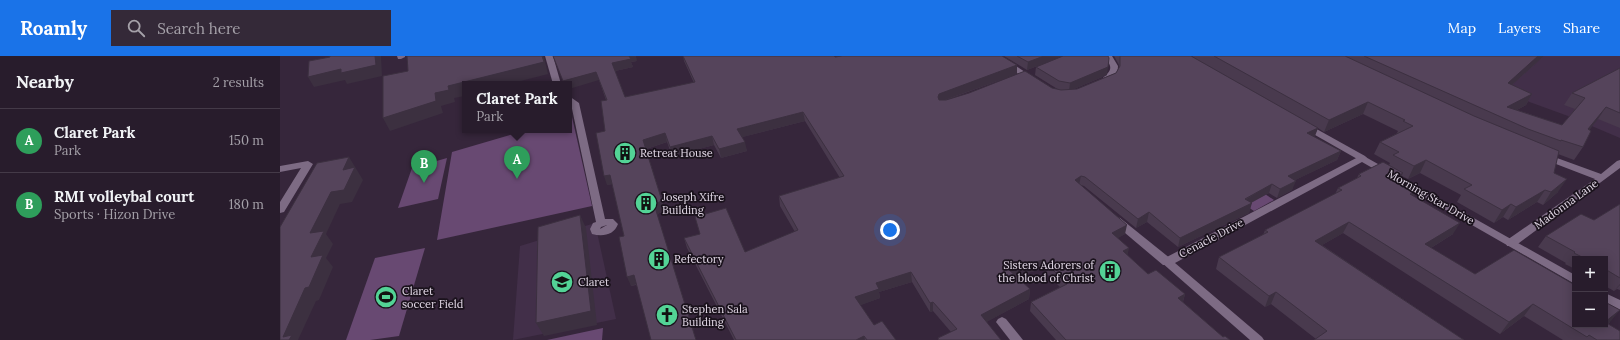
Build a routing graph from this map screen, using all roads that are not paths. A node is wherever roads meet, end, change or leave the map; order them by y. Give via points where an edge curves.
1 (549, 56) edge
2 (996, 56) edge
3 (1107, 56) edge
4 (556, 81) edge
5 (1095, 85) edge
6 (1043, 86) edge
7 (572, 100) edge
8 (1300, 123) edge
9 (1538, 154) edge
10 (1362, 158) junction
11 (1620, 163) edge
12 (280, 169) edge
13 (1616, 173) edge
14 (1602, 178) junction
15 (280, 210) edge
16 (1107, 213) edge
17 (601, 222) dead end
18 (1511, 243) junction
19 (1166, 262) junction
20 (1572, 278) edge
21 (1608, 299) edge
22 (1620, 306) edge
23 (1002, 322) dead end
24 (1017, 340) edge
25 (1258, 340) edge

1 - 4 street
2 - 6 street
3 - 5 street via 1114,64 1115,71 1111,78
7 - 17 street via 575,103
8 - 10 street, Morning Star Drive
9 - 14 street
10 - 18 street, Morning Star Drive
10 - 19 street, Cenacle Drive
11 - 13 street, Madonna Lane
12 - 15 street via 308,164
13 - 14 street, Madonna Lane
14 - 18 street, Madonna Lane
16 - 19 street
18 - 20 street, Morning Star Drive
19 - 25 street, Cenacle Drive
21 - 22 street
23 - 24 street

